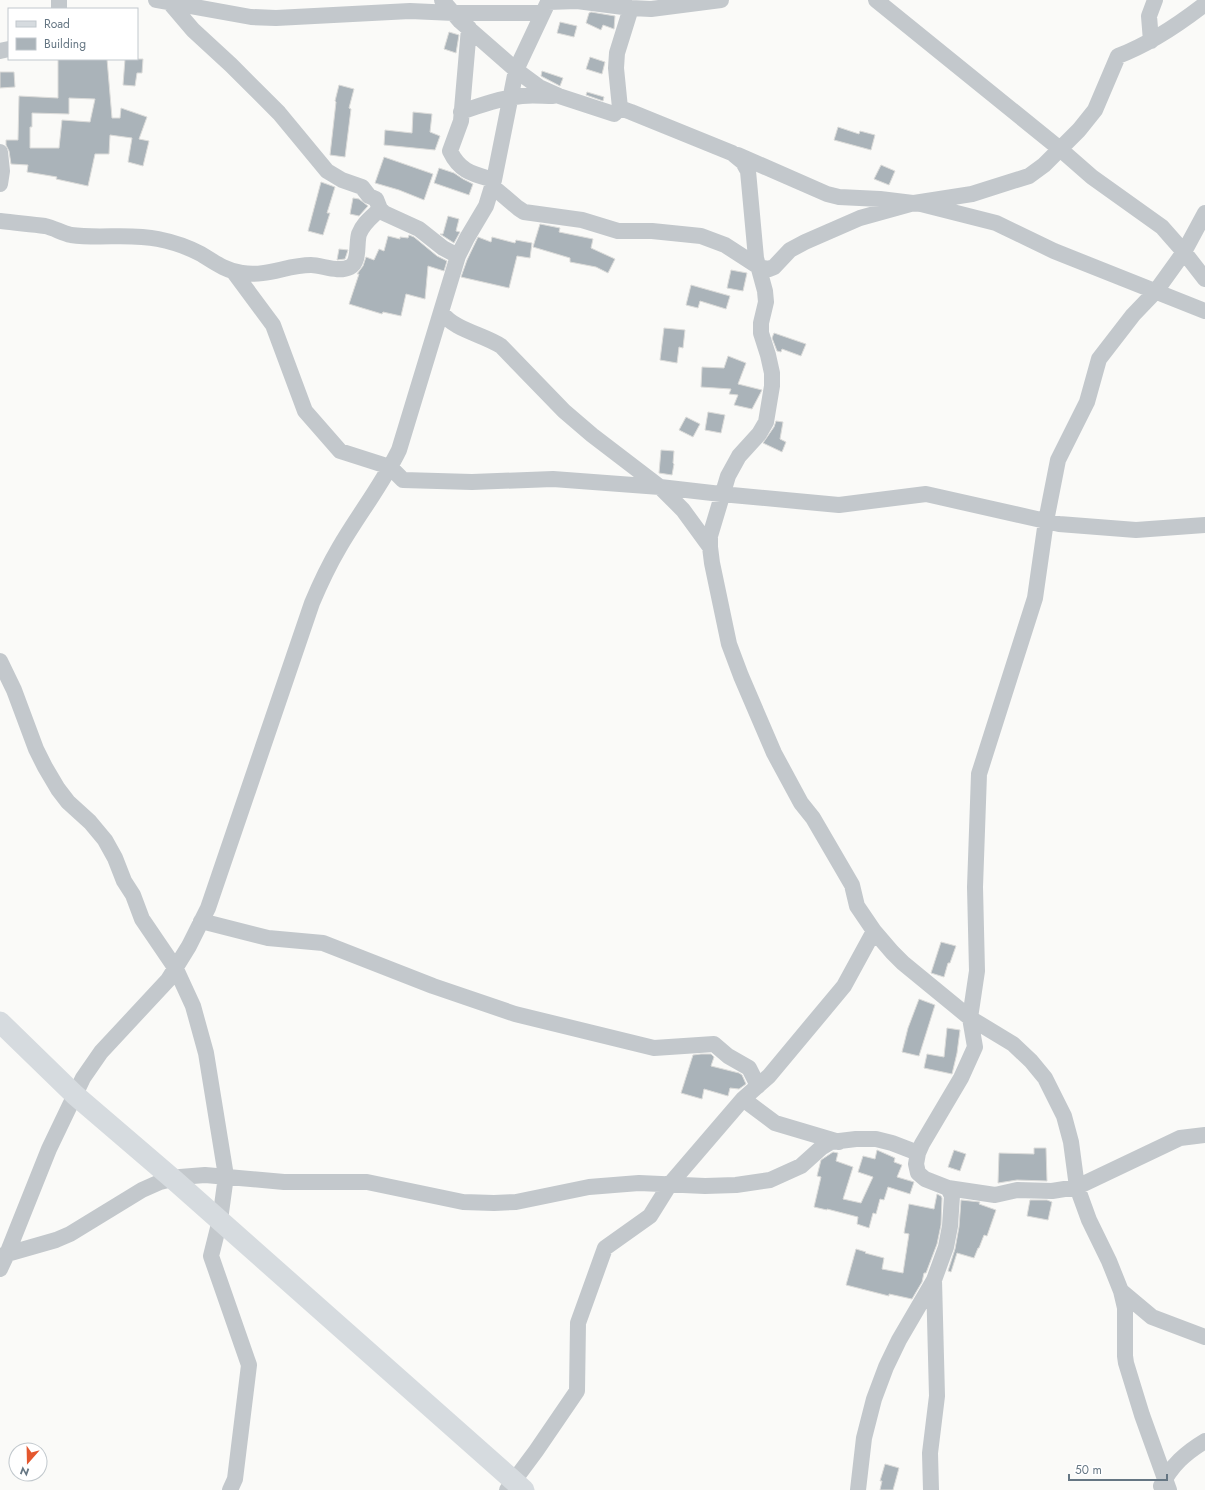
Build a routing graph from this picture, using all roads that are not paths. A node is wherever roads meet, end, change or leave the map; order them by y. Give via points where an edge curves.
1 (442, 0) edge
2 (721, 0) edge
3 (876, 0) edge
4 (1155, 0) edge
5 (163, 2) edge
6 (1205, 4) edge
7 (547, 5) edge
8 (631, 8) junction
9 (454, 13) junction
10 (470, 28) junction
11 (1151, 41) junction
12 (516, 70) junction
13 (559, 96) junction
14 (511, 98) junction
15 (620, 108) junction
16 (462, 112) junction
17 (1060, 149) junction
18 (0, 152) edge
19 (732, 153) junction
20 (493, 183) junction
21 (0, 184) edge
22 (914, 203) junction
23 (380, 209) junction
24 (1205, 213) edge
25 (0, 221) edge
26 (1184, 252) junction
27 (458, 256) junction
28 (759, 267) junction
29 (233, 272) junction
30 (1205, 279) edge
31 (1156, 291) junction
32 (1205, 311) edge
33 (442, 313) junction
34 (390, 467) junction
35 (660, 487) junction
36 (721, 494) junction
37 (1046, 521) junction
38 (1205, 525) edge
39 (710, 547) junction
40 (0, 661) edge
41 (201, 921) junction
42 (874, 931) junction
43 (176, 969) junction
44 (970, 1018) junction
45 (0, 1022) edge
46 (758, 1086) junction
47 (75, 1095) junction
48 (743, 1099) junction
49 (1205, 1135) edge
50 (838, 1142) junction
51 (918, 1153) junction
52 (226, 1176) junction
53 (173, 1179) junction
54 (670, 1184) junction
55 (1077, 1187) junction
56 (948, 1188) junction
57 (220, 1220) junction
58 (4, 1255) edge
59 (0, 1269) edge
60 (934, 1280) junction
61 (1121, 1290) junction
62 (1205, 1337) edge
63 (1205, 1441) edge
64 (1164, 1486) edge
65 (515, 1487) edge
66 (230, 1490) edge
67 (858, 1490) edge
68 (931, 1490) edge

1 - 9 street
2 - 8 street via 651,9
3 - 17 street
4 - 11 street via 1149,16
5 - 9 street via 251,17 276,18 410,11
5 - 23 street via 279,113 327,171 362,187 376,200
6 - 11 street
7 - 8 street via 577,1
7 - 9 street
7 - 12 street
8 - 15 street via 617,53
9 - 10 street
10 - 12 street
10 - 16 street
11 - 17 street via 1118,56 1095,110
12 - 13 street via 539,87
12 - 14 street
13 - 14 street
13 - 15 street via 614,114
14 - 16 street
14 - 20 street
15 - 19 street
16 - 20 street via 450,151 461,168
17 - 22 street via 1044,166 1029,176 972,194
17 - 26 street via 1099,183 1162,227
18 - 21 street
19 - 22 street via 827,194
19 - 28 street via 743,162 748,171
20 - 27 street via 486,206
20 - 28 street via 524,212 582,220 618,231 652,231 701,236 725,246
22 - 28 street via 860,218 790,250 774,267
22 - 31 street via 996,223 1054,250
23 - 27 street via 419,228 443,248
23 - 29 street via 362,227 356,260 351,267 305,266 267,274
24 - 26 street
25 - 29 street via 47,227 70,234 160,239 184,247
26 - 30 street
26 - 31 street
27 - 33 street
28 - 36 street via 766,302 761,333 772,373 766,422 739,456
29 - 34 street via 273,325 305,411 340,451
31 - 32 street
31 - 37 street via 1133,315 1099,359 1087,402 1058,460
33 - 34 street via 404,435
33 - 35 street via 453,324 501,346 564,411
34 - 35 street via 403,480 472,482 553,479
34 - 41 street via 324,574 276,707 213,896
35 - 36 street
35 - 39 street via 683,510
36 - 37 street via 839,505 926,494
36 - 39 street via 710,536
37 - 38 street via 1136,530
37 - 44 street via 1035,598 978,774 975,887 977,971
39 - 42 street via 726,635 741,676 774,753 801,803 813,818 852,885 857,906
40 - 43 street via 45,767 68,802 105,840 142,919
41 - 43 street
41 - 46 street via 268,938 323,943 433,986 516,1014 654,1048 714,1044 749,1068
42 - 44 street via 897,957
42 - 46 street via 844,986 770,1076
43 - 47 street via 161,989 101,1052
43 - 52 street via 193,1006 206,1054
44 - 51 street via 975,1047 972,1055
44 - 55 street via 1013,1044 1045,1078 1064,1116 1071,1142
45 - 47 main road
46 - 48 street
47 - 53 main road
47 - 58 street
48 - 50 street via 775,1123
48 - 54 street
49 - 55 street via 1180,1138
50 - 51 street via 876,1139
50 - 54 street via 831,1142 820,1148 801,1166 770,1180 736,1185
51 - 56 street via 918,1173 925,1179
52 - 53 street via 205,1175
52 - 54 street via 284,1182 367,1182 463,1202 494,1203 516,1202 589,1187 639,1183
52 - 57 street
53 - 57 main road
53 - 58 street via 142,1190 70,1234 43,1245
54 - 65 street via 650,1216 605,1248 578,1323 577,1391
55 - 56 street via 1052,1191 1017,1190 995,1195
55 - 61 street
56 - 60 street via 952,1196 949,1237
57 - 65 main road
57 - 66 street via 211,1256 249,1365 235,1478
58 - 59 street
60 - 67 street via 899,1340 874,1399 864,1438
60 - 68 street via 937,1396 930,1453
61 - 62 street via 1152,1317
61 - 64 street via 1125,1308 1126,1363
63 - 64 street via 1176,1464

